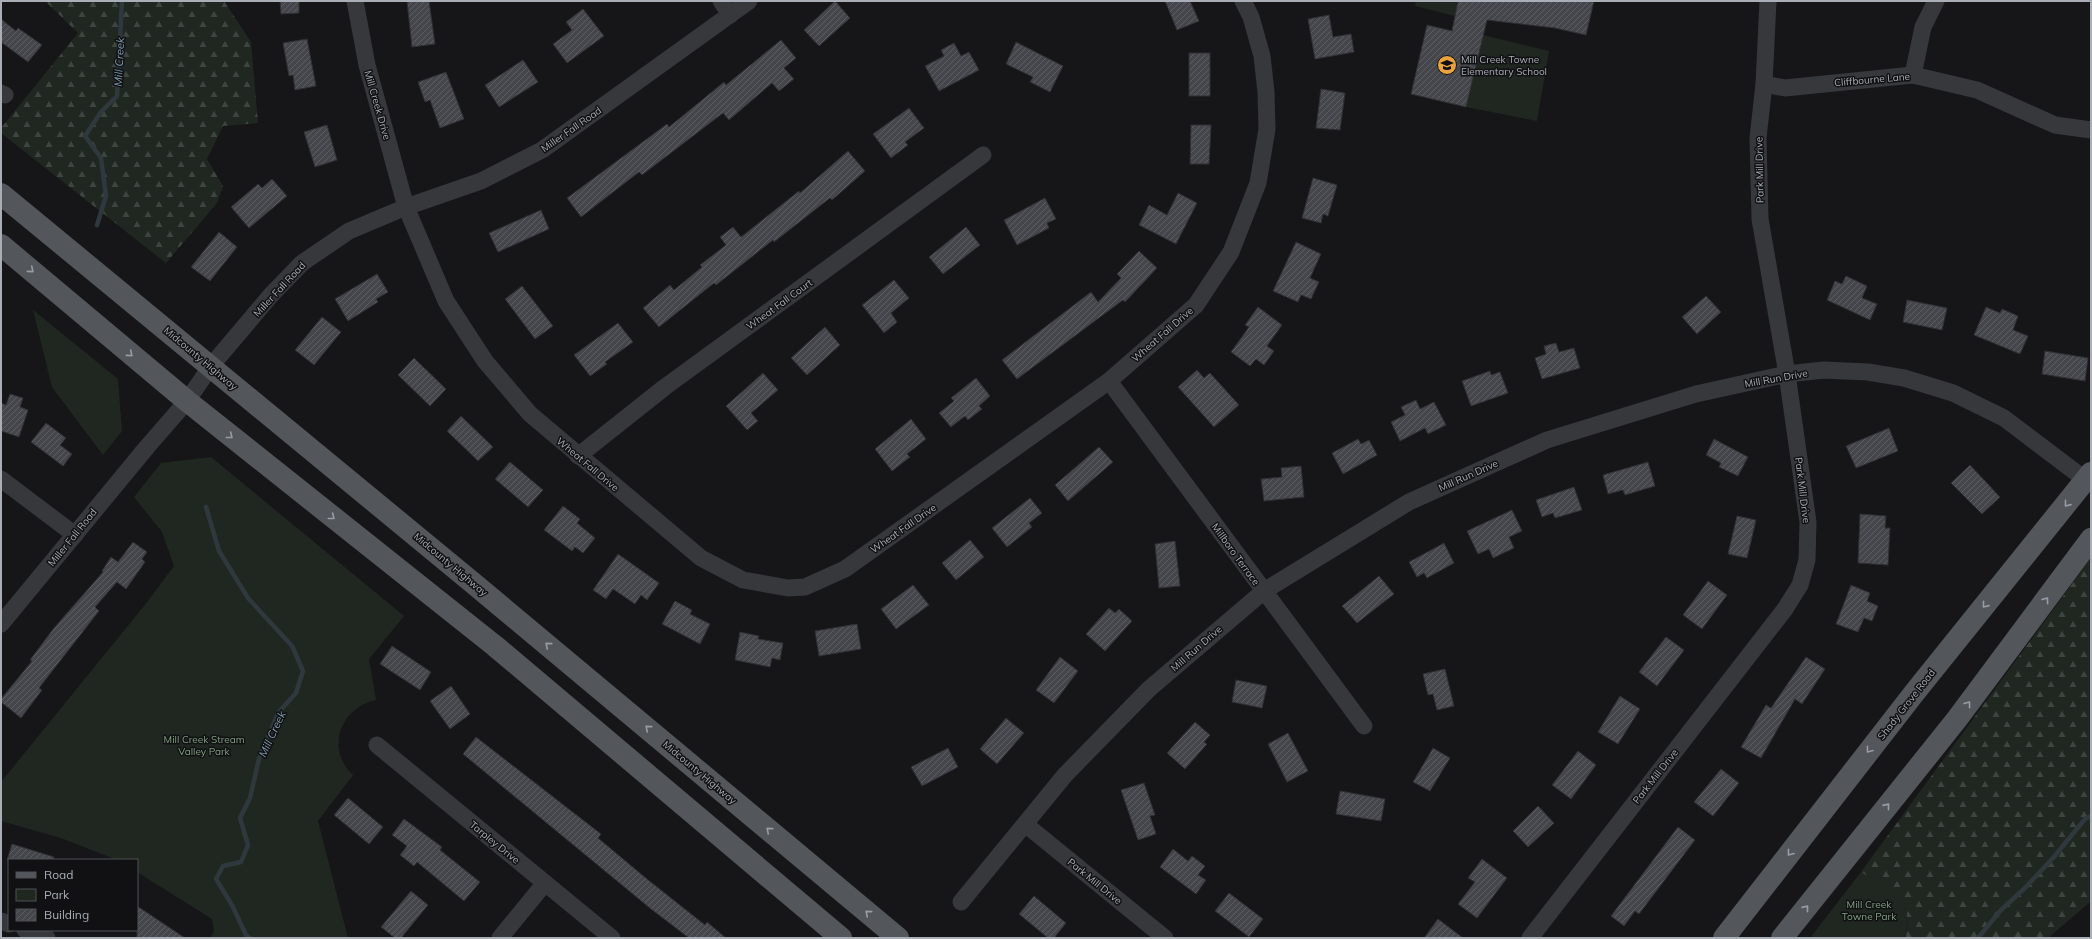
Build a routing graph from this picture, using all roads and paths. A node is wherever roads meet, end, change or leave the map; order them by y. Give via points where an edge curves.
1 (355, 1) edge
2 (749, 1) edge
3 (1243, 1) edge
4 (1768, 1) edge
5 (1936, 1) edge
6 (726, 8) edge
7 (1913, 74) junction
8 (1764, 84) junction
9 (2091, 130) edge
10 (983, 155) dead end
11 (1, 194) edge
12 (406, 207) junction
13 (1, 244) edge
14 (211, 366) junction
15 (1787, 374) junction
16 (1109, 381) junction
17 (187, 401) junction
18 (578, 456) junction
19 (1, 479) edge
20 (2089, 479) edge
21 (75, 535) junction
22 (2091, 539) edge
23 (1264, 591) junction
24 (1, 624) edge
25 (1364, 726) dead end
26 (377, 745) dead end
27 (1025, 824) junction
28 (545, 883) junction
29 (961, 902) dead end
30 (28, 931) edge
31 (47, 938) edge
32 (500, 938) edge
33 (612, 938) edge
34 (841, 938) edge
35 (898, 938) edge
36 (1165, 938) edge
37 (1530, 938) edge
38 (1724, 938) edge
39 (1782, 938) edge

1 - 12 street, Mill Creek Drive via 366,65
2 - 6 street, Miller Fall Road
3 - 16 street, Wheat Fall Drive via 1251,17 1262,56 1266,92 1267,129 1258,182 1231,252 1196,305
4 - 8 street, Park Mill Drive
5 - 7 street via 1923,27
6 - 12 street, Miller Fall Road via 542,150 481,181
7 - 8 street, Cliffbourne Lane via 1785,88
7 - 9 street, Cliffbourne Lane via 1977,90 2055,125
8 - 15 street, Park Mill Drive via 1758,138 1760,219
10 - 18 street, Wheat Fall Court via 665,387
11 - 14 main road, Midcounty Highway
12 - 14 street, Miller Fall Road via 348,231 302,263 270,295
12 - 18 street, Wheat Fall Drive via 446,301 484,362 530,414
13 -> 17 main road
14 - 17 street, Miller Fall Road
35 -> 14 main road, Midcounty Highway
15 - 20 street, Mill Run Drive via 1824,370 1868,372 1904,378 1953,393 2004,418
15 - 23 street, Mill Run Drive via 1696,394 1547,440 1409,502
15 - 37 street, Park Mill Drive via 1808,522 1807,560 1800,586 1785,609
16 - 18 street, Wheat Fall Drive via 845,569 805,587 788,588 743,580 701,558
16 - 23 street, Millboro Terrace
17 - 21 street, Miller Fall Road
17 -> 34 main road via 495,646
19 - 21 street
20 -> 38 main road, Shady Grove Road via 1915,692
21 - 24 street, Miller Fall Road
39 -> 22 main road via 1957,719
23 - 25 street, Millboro Terrace
23 - 27 street, Mill Run Drive via 1150,689 1066,775
26 - 28 street, Tarpley Drive
27 - 29 street, Mill Run Drive
27 - 36 street, Park Mill Drive
28 - 32 street
28 - 33 street, Tarpley Drive
30 - 31 street

